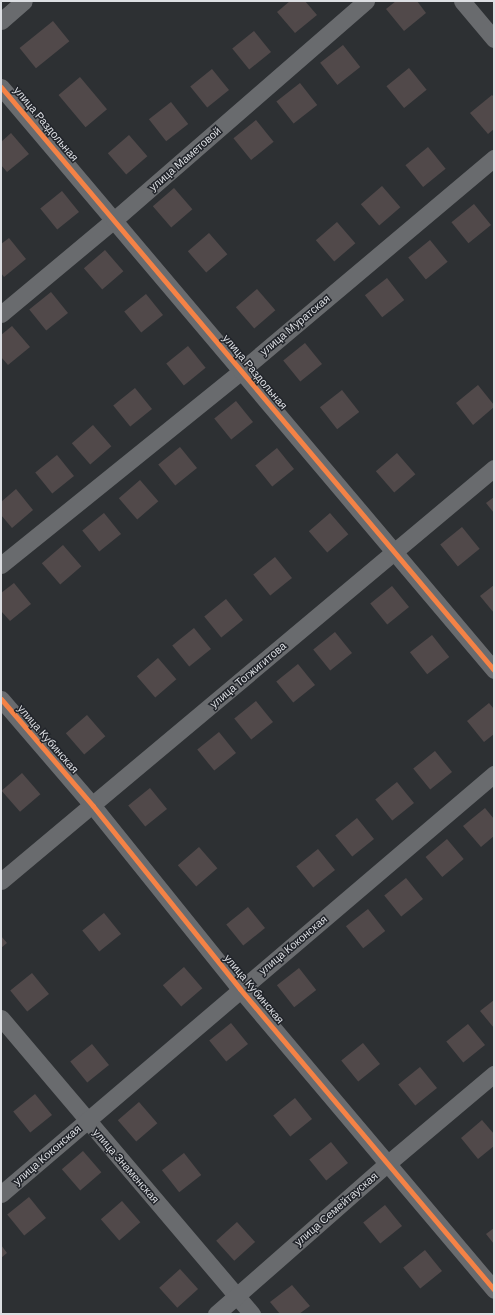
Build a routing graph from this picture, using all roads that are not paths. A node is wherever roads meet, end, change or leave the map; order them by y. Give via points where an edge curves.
1 (24, 1) edge
2 (366, 1) edge
3 (462, 1) edge
4 (1, 21) edge
5 (494, 39) edge
6 (1, 87) edge
7 (494, 158) edge
8 (114, 220) junction
9 (1, 314) edge
10 (241, 371) junction
11 (494, 468) edge
12 (394, 552) junction
13 (1, 566) edge
14 (494, 670) edge
15 (1, 699) edge
16 (494, 774) edge
17 (93, 806) junction
18 (1, 881) edge
19 (240, 989) junction
20 (1, 1018) edge
21 (494, 1074) edge
22 (87, 1121) junction
23 (387, 1164) junction
24 (1, 1194) edge
25 (494, 1290) edge
26 (237, 1296) junction
27 (216, 1314) edge
28 (252, 1314) edge

1 - 4 street
2 - 8 street, улица Маметовой
3 - 5 street
6 - 8 street, улица Раздольная
7 - 10 street, улица Муратская
8 - 9 street, улица Маметовой
8 - 10 street, улица Раздольная
10 - 12 street, улица Раздольная
10 - 13 street, улица Муратская
11 - 12 street, улица Тогжигитова
12 - 14 street, улица Раздольная
12 - 17 street, улица Тогжигитова
15 - 17 street, улица Кубинская
16 - 19 street, улица Коконская
17 - 18 street, улица Тогжигитова
17 - 19 street, улица Кубинская
19 - 22 street, улица Коконская
19 - 23 street, улица Кубинская
20 - 22 street, улица Знаменская
21 - 23 street, улица Семейтауская
22 - 24 street, улица Коконская
22 - 26 street, улица Знаменская
23 - 25 street, улица Кубинская
23 - 26 street, улица Семейтауская
26 - 27 street, улица Семейтауская
26 - 28 street, улица Знаменская

